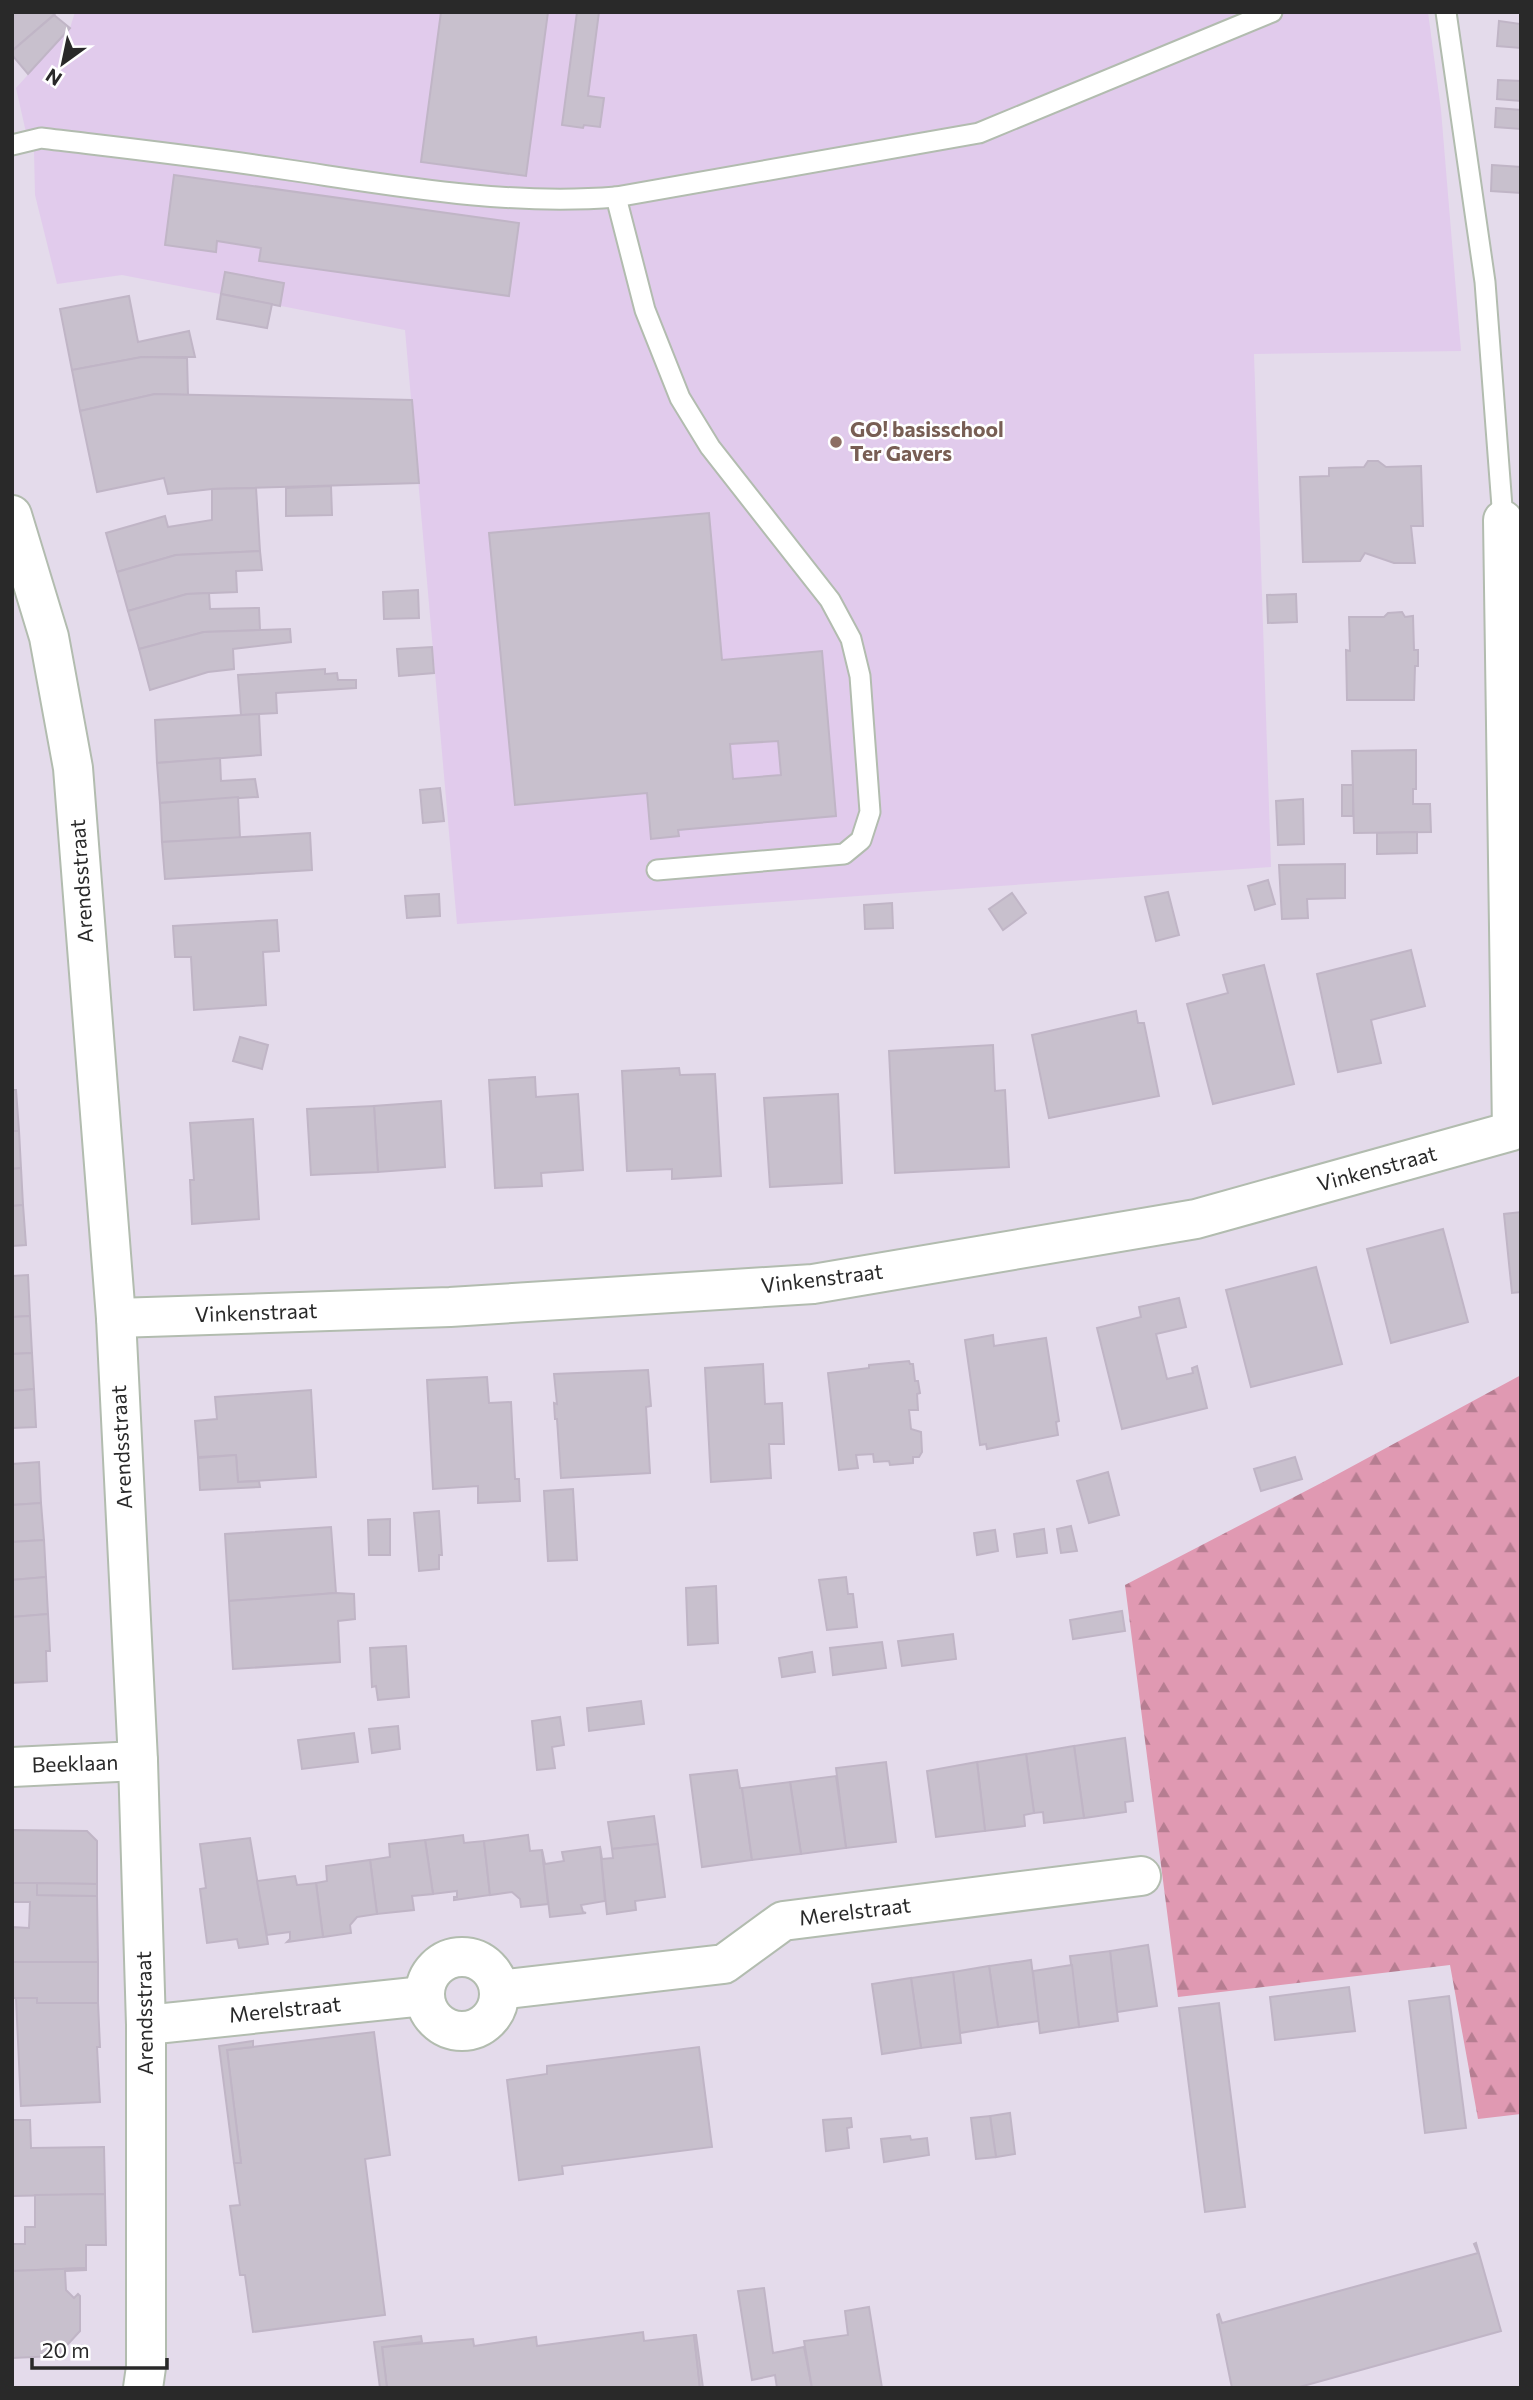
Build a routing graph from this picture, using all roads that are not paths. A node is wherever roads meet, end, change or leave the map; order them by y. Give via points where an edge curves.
1 (1272, 12) edge
2 (1446, 12) edge
3 (12, 145) edge
4 (616, 197) junction
5 (12, 515) edge
6 (1503, 520) joint
7 (657, 870) dead end
8 (1516, 1131) edge
9 (116, 1318) junction
10 (138, 1761) junction
11 (12, 1767) edge
12 (1141, 1876) dead end
13 (499, 1990) junction
14 (424, 1996) junction
15 (146, 2025) junction
16 (143, 2388) edge

1 - 4 lane via 979,133
2 - 6 lane via 1485,282
3 - 4 lane via 41,138 433,191 566,201
4 - 7 lane via 645,310 680,398 710,447 830,600 850,639 860,676 870,813 861,839 844,854
5 - 9 street, Arendsstraat via 49,637 73,768
6 - 8 street, Vinkenstraat
8 - 9 street, Vinkenstraat via 1196,1219 813,1284 450,1307
9 - 10 street, Arendsstraat
10 - 11 street, Beeklaan
10 - 15 street, Arendsstraat
12 - 13 street, Merelstraat via 783,1922 723,1964
13 - 14 street via 495,1977 481,1962 464,1956 436,1967
13 - 14 street via 493,2014 484,2024 466,2031 453,2031 438,2022 427,2009
14 - 15 street, Merelstraat
15 - 16 street, Arendsstraat

